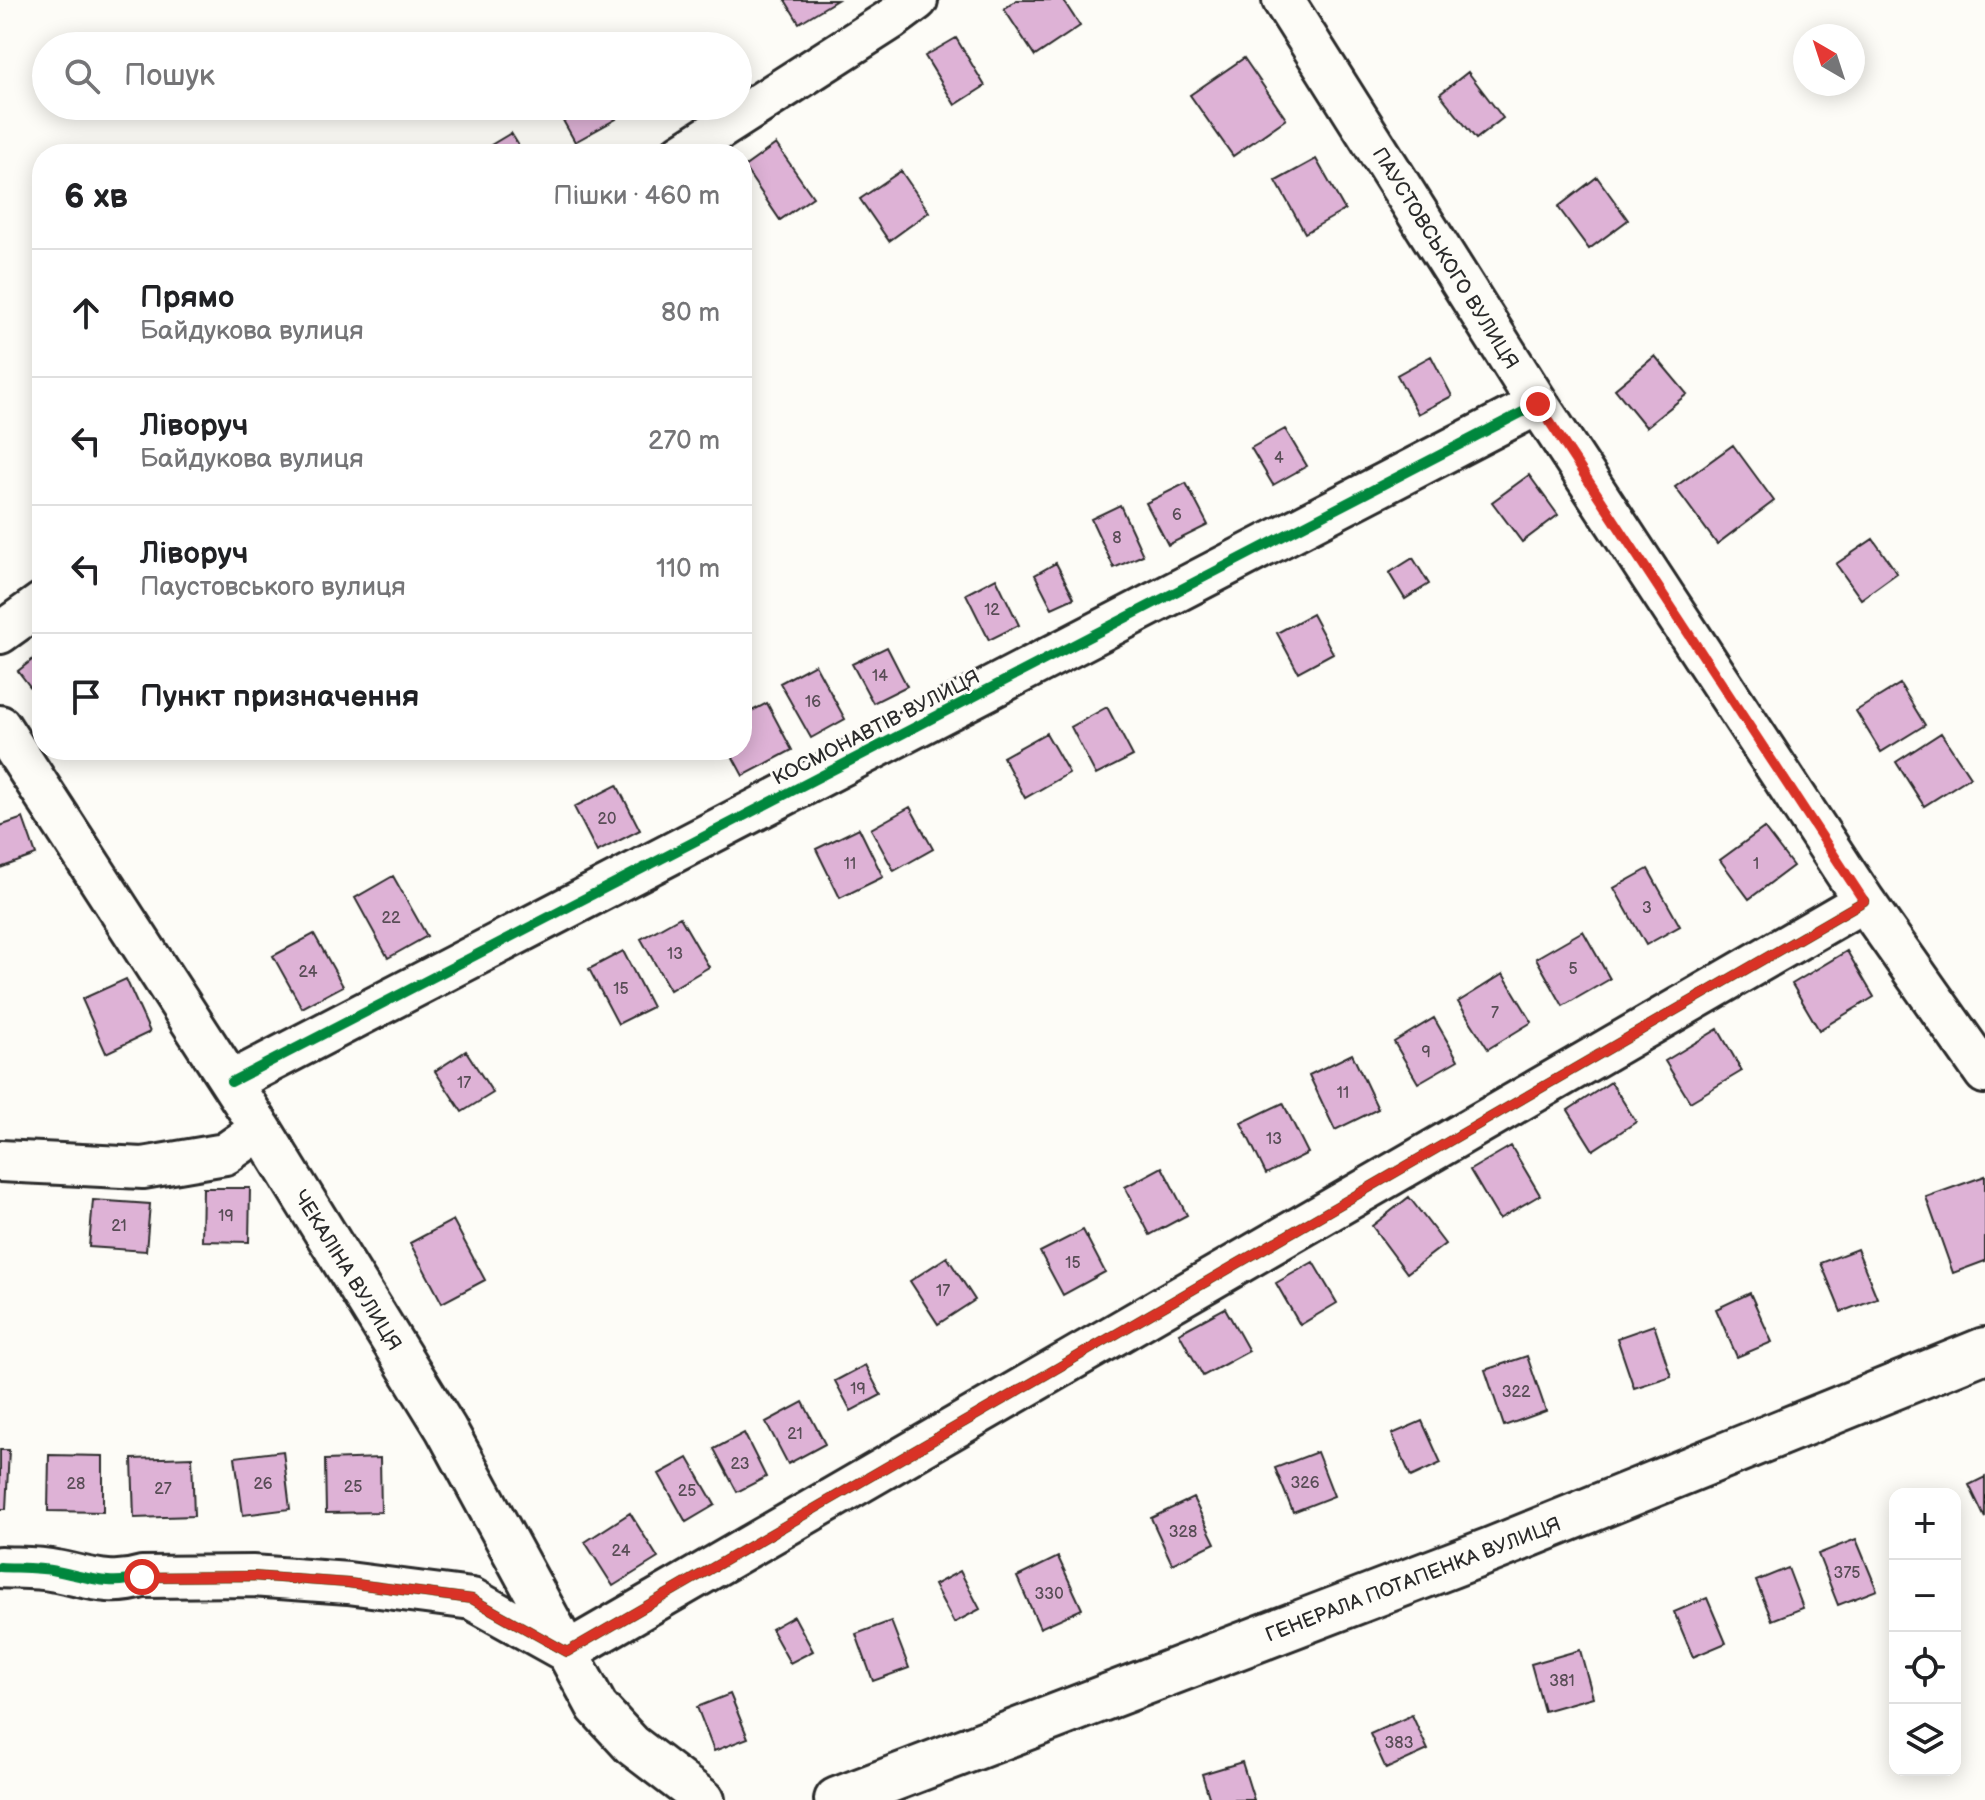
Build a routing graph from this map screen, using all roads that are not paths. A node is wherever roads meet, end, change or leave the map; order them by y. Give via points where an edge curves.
1 (917, 0) edge
2 (1283, 0) edge
3 (752, 108) edge
4 (734, 120) edge
5 (697, 144) edge
6 (1538, 404) junction
7 (32, 610) edge
8 (0, 633) edge
9 (0, 726) edge
10 (1864, 901) junction
11 (1985, 1073) edge
12 (231, 1082) junction
13 (261, 1129) junction
14 (0, 1161) edge
15 (1985, 1350) edge
16 (0, 1567) edge
17 (567, 1652) junction
18 (704, 1800) edge
19 (837, 1800) edge

1 - 3 street
2 - 6 street, ПАУСТОВСЬКОГО ВУЛИЦЯ
4 - 5 street
6 - 10 street, ПАУСТОВСЬКОГО ВУЛИЦЯ
6 - 12 street, КОСМОНАВТІВ ВУЛИЦЯ
7 - 8 street
9 - 12 street, ЧЕКАЛІНА ВУЛИЦЯ
10 - 11 street, ПАУСТОВСЬКОГО ВУЛИЦЯ
10 - 17 street
12 - 13 street, ЧЕКАЛІНА ВУЛИЦЯ
13 - 14 street via 225,1154 143,1168
13 - 17 street, ЧЕКАЛІНА ВУЛИЦЯ via 446,1429
15 - 19 main road, ГЕНЕРАЛА ПОТАПЕНКА ВУЛИЦЯ via 1491,1550
16 - 17 street via 54,1570 101,1582 252,1576 472,1599
17 - 18 street, ЧЕКАЛІНА ВУЛИЦЯ via 597,1707 632,1745

